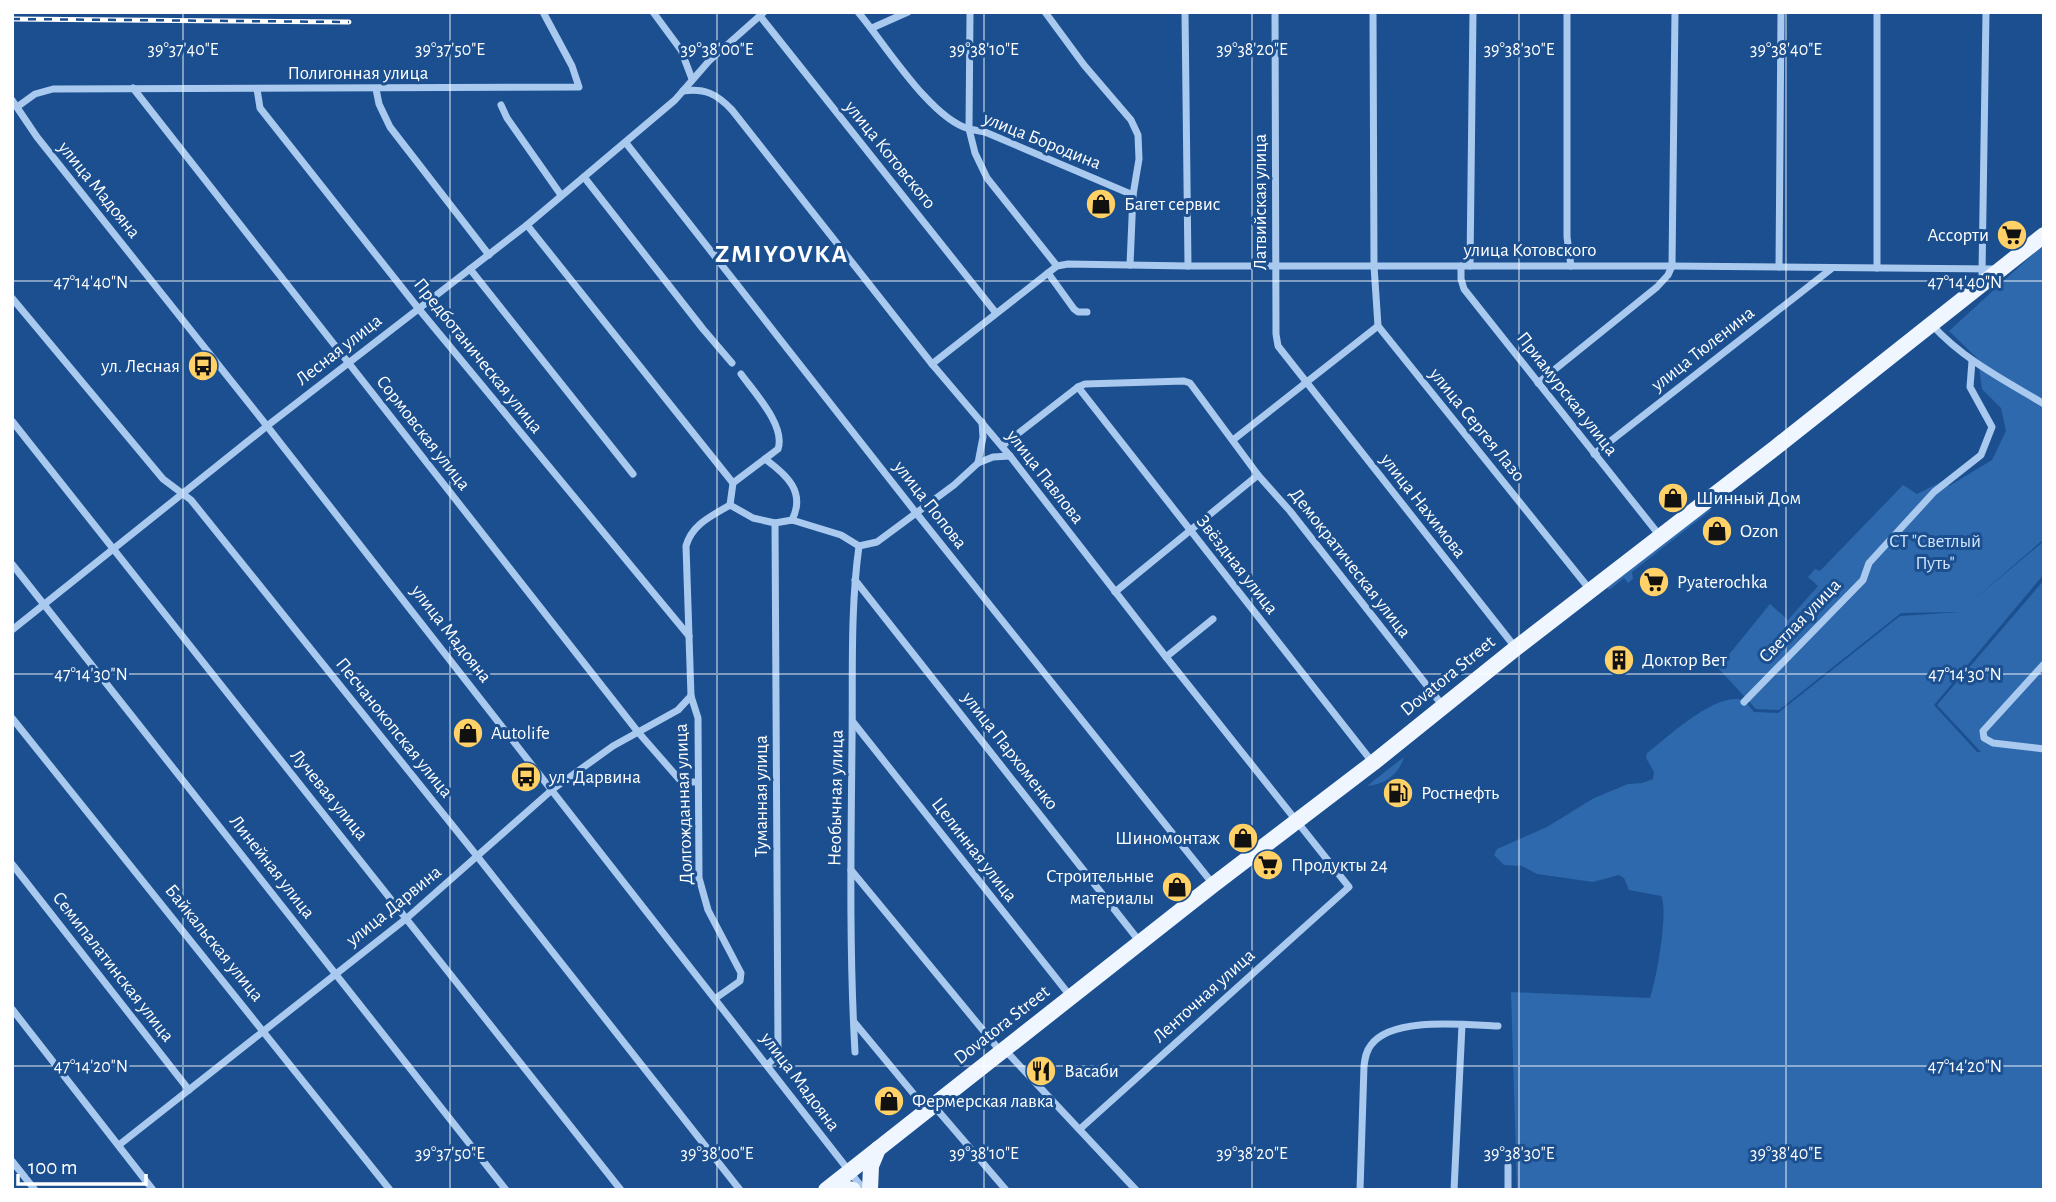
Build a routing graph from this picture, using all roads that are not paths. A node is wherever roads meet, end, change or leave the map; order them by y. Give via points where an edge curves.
1 (543, 12) edge
2 (653, 12) edge
3 (858, 12) edge
4 (908, 12) edge
5 (970, 12) edge
6 (1045, 12) edge
7 (1185, 12) edge
8 (1275, 12) edge
9 (1373, 12) edge
10 (1472, 12) edge
11 (1567, 12) edge
12 (1675, 12) edge
13 (1782, 12) edge
14 (1877, 12) edge
15 (1986, 12) edge
16 (762, 13) edge
17 (872, 28) junction
18 (692, 79) junction
19 (133, 88) junction
20 (257, 89) junction
21 (376, 89) junction
22 (683, 91) junction
23 (15, 103) edge
24 (501, 105) dead end
25 (969, 129) junction
26 (626, 143) junction
27 (584, 177) junction
28 (561, 195) junction
29 (1133, 195) junction
30 (527, 225) junction
31 (2044, 235) edge
32 (489, 255) junction
33 (1130, 265) junction
34 (1571, 265) junction
35 (1057, 266) junction
36 (1188, 266) junction
37 (1374, 266) junction
38 (1466, 266) junction
39 (1672, 266) junction
40 (1276, 267) junction
41 (1779, 267) junction
42 (470, 268) junction
43 (1831, 268) junction
44 (1877, 268) junction
45 (2003, 268) junction
46 (1983, 270) junction
47 (1048, 273) junction
48 (1979, 287) junction
49 (12, 298) edge
50 (418, 308) junction
51 (1087, 312) dead end
52 (996, 313) junction
53 (1932, 324) junction
54 (1378, 326) junction
55 (1972, 361) junction
56 (732, 363) dead end
57 (348, 364) junction
58 (932, 364) junction
59 (741, 374) dead end
60 (1306, 383) junction
61 (1538, 383) junction
62 (1078, 387) junction
63 (2042, 399) edge
64 (12, 421) edge
65 (982, 422) junction
66 (267, 426) junction
67 (1233, 440) junction
68 (1002, 446) junction
69 (1594, 454) junction
70 (1010, 456) junction
71 (765, 459) junction
72 (978, 463) junction
73 (633, 474) dead end
74 (1258, 475) junction
75 (733, 483) junction
76 (184, 493) junction
77 (730, 505) junction
78 (917, 514) junction
79 (792, 520) junction
80 (775, 523) junction
81 (1190, 531) junction
82 (1661, 537) junction
83 (859, 546) junction
84 (112, 549) junction
85 (12, 564) edge
86 (854, 580) junction
87 (1591, 591) junction
88 (1115, 592) junction
89 (45, 604) junction
90 (1213, 619) dead end
91 (12, 630) edge
92 (689, 636) junction
93 (1516, 648) junction
94 (1166, 657) junction
95 (2043, 668) edge
96 (691, 696) junction
97 (1744, 702) dead end
98 (1443, 707) junction
99 (12, 718) edge
100 (852, 722) junction
101 (638, 732) junction
102 (2044, 749) edge
103 (1373, 763) junction
104 (698, 782) junction
105 (553, 789) junction
106 (1296, 822) junction
107 (477, 856) junction
108 (12, 864) edge
109 (851, 869) junction
110 (1213, 885) junction
111 (1349, 887) joint
112 (407, 918) junction
113 (1140, 943) junction
114 (336, 974) junction
115 (1071, 997) junction
116 (716, 998) junction
117 (12, 1009) edge
118 (853, 1021) junction
119 (1462, 1025) junction
120 (1498, 1026) dead end
121 (264, 1031) junction
122 (1003, 1051) junction
123 (855, 1052) dead end
124 (767, 1065) junction
125 (189, 1090) junction
126 (931, 1108) junction
127 (1080, 1129) junction
128 (119, 1145) junction
129 (878, 1149) junction
130 (12, 1161) edge
131 (1507, 1166) dead end
132 (849, 1171) junction
133 (35, 1190) edge
134 (153, 1190) edge
135 (390, 1190) edge
136 (506, 1190) edge
137 (621, 1190) edge
138 (740, 1190) edge
139 (826, 1190) edge
140 (853, 1190) edge
141 (864, 1190) edge
142 (870, 1190) edge
143 (1006, 1190) edge
144 (1136, 1190) edge
145 (1360, 1190) edge
146 (1454, 1190) edge
147 (1508, 1190) edge

1 - 21 street, Полигонная улица via 579,87
2 - 18 street via 681,50
3 - 17 street
4 - 17 street
5 - 25 street, улица Бородина
6 - 29 street via 1135,127 1139,159
7 - 36 street
8 - 40 street, Латвийская улица
9 - 37 street
10 - 38 street, Приамурская улица
11 - 34 street
12 - 39 street
13 - 41 street
14 - 44 street
15 - 46 street
16 - 18 street, Лесная улица
16 - 52 street, улица Котовского
17 - 25 street via 919,90 949,120
18 - 22 street, Лесная улица
19 - 20 street, Полигонная улица
19 - 23 street, Полигонная улица via 53,89
19 - 57 street, Сормовская улица
20 - 21 street, Полигонная улица
20 - 50 street, Предботаническая улица via 260,107
21 - 32 street via 390,127
22 - 26 street, Лесная улица
22 - 58 street, улица Павлова via 712,92 732,110
23 - 66 street, улица Мадояна via 37,137
24 - 28 street
25 - 29 street, улица Бородина
25 - 35 street via 987,178
26 - 27 street, Лесная улица
26 - 78 street, улица Попова
27 - 28 street, Лесная улица
27 - 56 street
28 - 30 street, Лесная улица
29 - 33 street
30 - 32 street, Лесная улица
30 - 75 street
31 - 45 main road, Dovatora Street
32 - 42 street, Лесная улица
33 - 35 street, улица Котовского
33 - 36 street, улица Котовского
34 - 38 street, улица Котовского
34 - 39 street, улица Котовского
35 - 47 street
36 - 40 street, улица Котовского
37 - 38 street, улица Котовского
37 - 40 street, улица Котовского
37 - 54 street
38 - 61 street, Приамурская улица via 1461,279 1464,289
39 - 41 street, улица Котовского
39 - 61 street via 1657,287
40 - 60 street, Латвийская улица via 1276,334
41 - 43 street, улица Котовского
42 - 50 street, Лесная улица
42 - 73 street
43 - 44 street, улица Котовского
43 - 69 street, улица Тюленина
44 - 46 street, улица Котовского
45 - 46 street, улица Котовского
45 - 48 main road, Dovatora Street
46 - 48 street
47 - 51 street via 1074,309
47 - 52 street
48 - 53 main road, Dovatora Street
49 - 76 street, Песчанокопская улица via 163,479
50 - 57 street, Лесная улица
50 - 92 street, Предботаническая улица
52 - 58 street
53 - 55 street
53 - 82 main road, Dovatora Street
54 - 60 street
54 - 87 street, улица Сергея Лазо
55 - 63 street
55 - 97 street, Светлая улица via 1970,387 1992,427 1981,455 1934,492 1869,563 1863,580
57 - 66 street, Лесная улица
57 - 101 street, Сормовская улица
58 - 65 street, улица Павлова
59 - 71 street via 774,421 780,440 778,449
60 - 67 street
60 - 93 street, улица Нахимова
61 - 69 street, Приамурская улица
62 - 67 street, Демократическая улица via 1096,382 1184,380 1196,388
62 - 68 street
62 - 81 street, Звёздная улица
64 - 84 street, Лучевая улица
65 - 68 street, улица Павлова
65 - 72 street
66 - 76 street, Лесная улица
66 - 105 street, улица Мадояна
67 - 74 street, Демократическая улица
68 - 70 street, улица Павлова
69 - 82 street, Приамурская улица
70 - 72 street
70 - 88 street, улица Павлова
71 - 75 street
71 - 79 street via 797,495
72 - 78 street
74 - 81 street
74 - 98 street, Демократическая улица
75 - 77 street
76 - 84 street, Лесная улица
76 - 107 street, Песчанокопская улица
77 - 80 street via 752,518
77 - 92 street, Долгожданная улица via 694,528 687,546
78 - 83 street via 877,542
78 - 110 street, улица Попова
79 - 80 street
79 - 83 street via 841,535
80 - 124 street, Туманная улица via 778,1051
81 - 88 street
81 - 103 street, Звёздная улица
82 - 87 main road, Dovatora Street
83 - 86 street, Необычная улица
84 - 89 street, Лесная улица
84 - 112 street, Лучевая улица
85 - 89 street, Линейная улица
86 - 100 street, Необычная улица
86 - 113 street, улица Пархоменко
87 - 93 main road, Dovatora Street
88 - 94 street, улица Павлова
89 - 91 street, Лесная улица
89 - 114 street, Линейная улица
90 - 94 street
92 - 96 street, Долгожданная улица
93 - 98 main road, Dovatora Street
94 - 106 street, улица Павлова
95 - 102 street via 1983,731 1984,738 1993,743
96 - 101 street, улица Дарвина via 678,710
96 - 104 street, Долгожданная улица via 698,718
98 - 103 main road, Dovatora Street
99 - 121 street, Байкальская улица
100 - 109 street, Необычная улица
100 - 115 street, Целинная улица
101 - 104 street, Сормовская улица via 679,779
101 - 105 street, улица Дарвина
103 - 106 main road, Dovatora Street
104 - 116 street, Долгожданная улица via 701,891 741,973 740,981
105 - 107 street, улица Дарвина
105 - 116 street, улица Мадояна
106 - 110 main road, Dovatora Street
106 - 111 street, улица Павлова
107 - 112 street, улица Дарвина
107 - 138 street, Песчанокопская улица
108 - 125 street, Семипалатинская улица
109 - 118 street, Необычная улица
109 - 122 street
110 - 113 main road, Dovatora Street
111 - 127 street, Ленточная улица
112 - 114 street, улица Дарвина
112 - 137 street, Лучевая улица
113 - 115 main road, Dovatora Street
114 - 121 street, улица Дарвина
114 - 136 street, Линейная улица
115 - 122 main road, Dovatora Street
116 - 124 street, улица Мадояна
117 - 128 street
118 - 123 street, Необычная улица
118 - 126 street
119 - 120 street
119 - 145 street via 1401,1028 1382,1035 1369,1047 1364,1066
119 - 146 street
121 - 125 street, улица Дарвина
121 - 135 street, Байкальская улица
122 - 126 main road, Dovatora Street
122 - 127 street
124 - 132 street, улица Мадояна
125 - 128 street, улица Дарвина
126 - 129 main road, Dovatora Street
126 - 143 street
127 - 144 street
128 - 134 street
129 - 132 main road, Dovatora Street
129 - 142 main road via 871,1166
130 - 133 street
131 - 147 street
132 - 139 main road, Dovatora Street
132 - 141 street, улица Мадояна
139 - 140 main road

